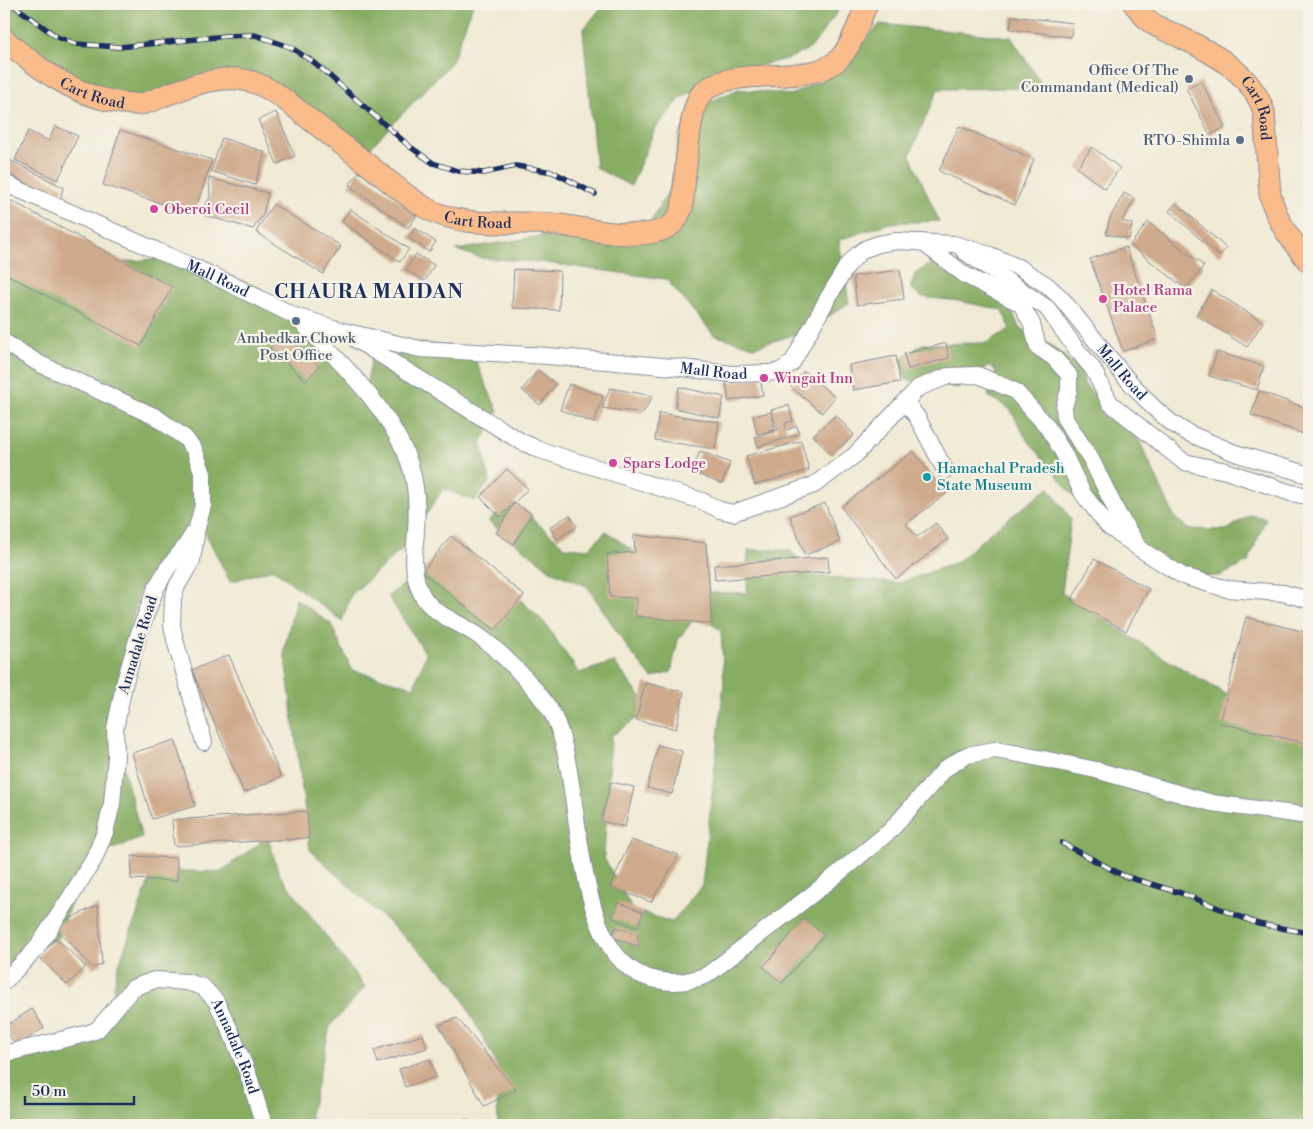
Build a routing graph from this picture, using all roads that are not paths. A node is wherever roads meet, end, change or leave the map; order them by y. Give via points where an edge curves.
1 (867, 4) edge
2 (1134, 4) edge
3 (4, 39) edge
4 (4, 183) edge
5 (922, 242) junction
6 (954, 244) junction
7 (1309, 262) edge
8 (296, 316) junction
9 (343, 331) junction
10 (4, 342) edge
11 (905, 401) junction
12 (945, 470) dead end
13 (1309, 475) edge
14 (1309, 496) edge
15 (197, 528) junction
16 (1140, 549) junction
17 (1309, 600) edge
18 (204, 742) dead end
19 (1309, 816) edge
20 (4, 982) edge
21 (4, 1054) edge
22 (264, 1125) edge

1 - 3 main road, Cart Road via 845,51 828,67 736,79 712,86 700,96 692,122 682,208 678,218 663,229 634,234 553,224 477,223 442,216 411,198 292,105 259,84 243,78 213,80 142,104 129,104 97,97 62,83 42,71
2 - 7 main road, Cart Road via 1149,22 1204,49 1234,69 1257,95 1265,118 1273,207 1292,242
4 - 8 street, Mall Road
5 - 6 street, Mall Road
5 - 9 street, Mall Road via 878,244 858,254 847,266 792,363 780,371 769,373 732,374 548,356 420,349
5 - 16 street via 965,275 1021,304 1032,324 1038,347 1054,358 1069,375 1065,419 1092,459 1118,514
6 - 13 street, Mall Road via 1020,268 1047,285 1126,378 1173,424 1235,453
6 - 14 street via 1046,308 1093,369 1110,403 1184,462
8 - 9 street, Mall Road
8 - 19 street via 343,364 397,434 414,480 414,570 423,597 447,617 493,646 535,691 560,729 594,914 604,937 634,973 670,983 689,982 707,975 890,831 946,768 967,755 995,750 1019,754 1096,770 1212,803
9 - 11 street via 520,441 702,500 730,513 814,485 855,455
10 - 15 street, Annadale Road via 38,363 156,417 185,438 194,449 204,474 203,505
11 - 12 street
11 - 16 street via 918,388 948,376 978,375 1015,392 1046,425 1083,494 1108,526
15 - 18 street via 192,560 177,586 171,611 175,640
15 - 20 street, Annadale Road via 156,588 139,633 117,714 112,804 106,832 94,859 36,949
16 - 17 street via 1183,576 1227,589 1283,593
21 - 22 street, Annadale Road via 97,1030 133,988 154,980 187,982 203,987 216,1001 248,1074

